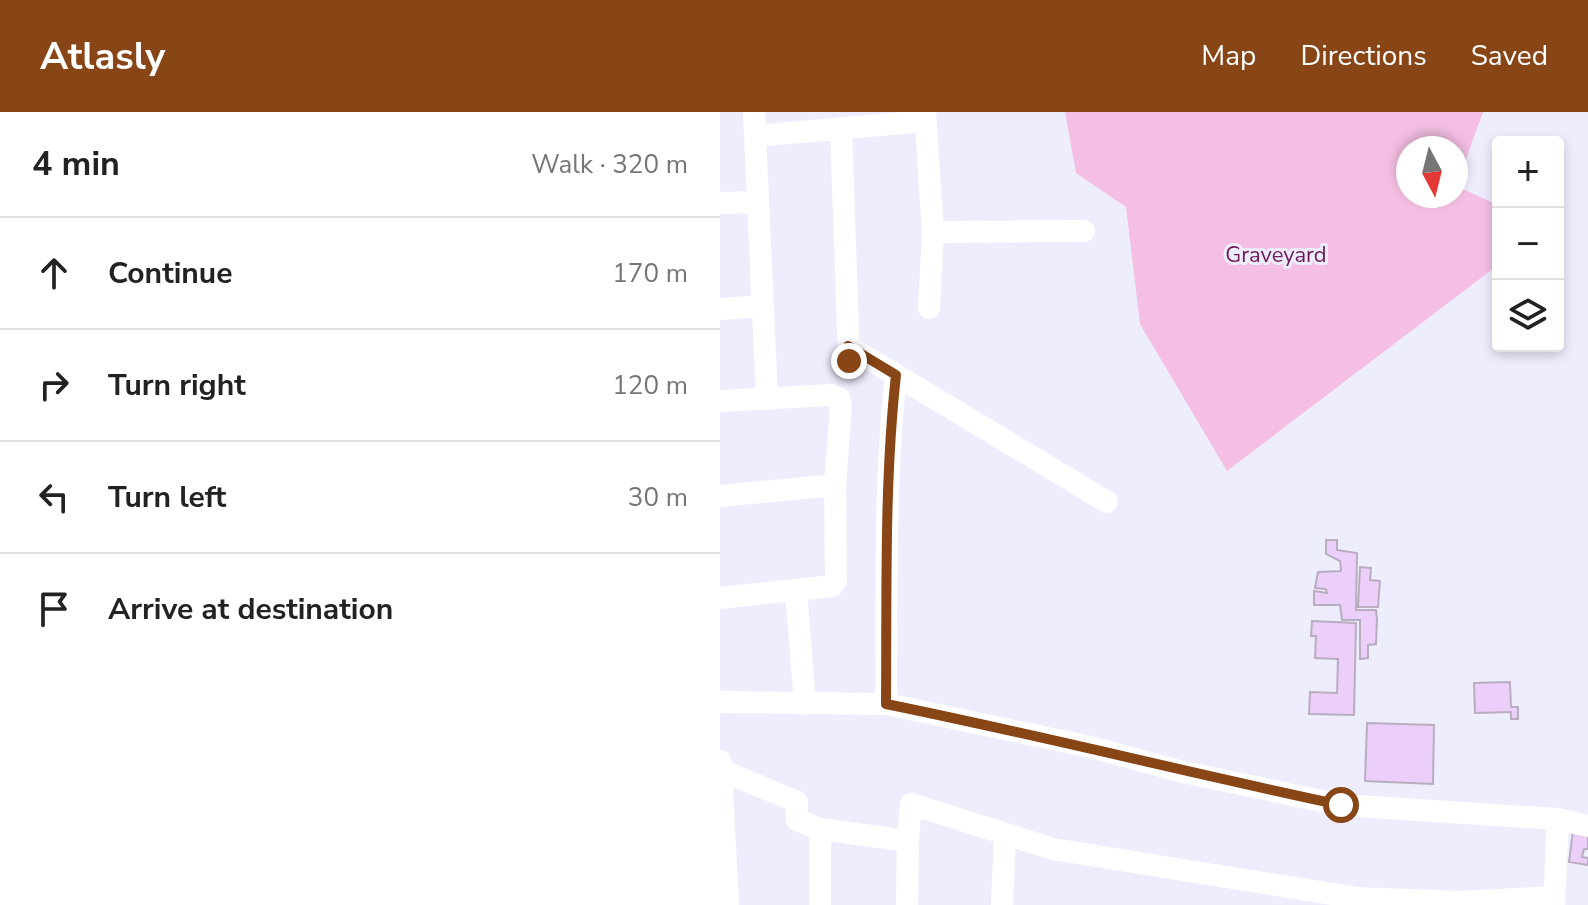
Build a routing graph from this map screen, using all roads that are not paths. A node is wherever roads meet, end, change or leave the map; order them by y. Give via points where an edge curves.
1 (754, 112) edge
2 (925, 116) edge
3 (841, 128) junction
4 (755, 136) junction
5 (758, 202) junction
6 (720, 203) edge
7 (1084, 231) dead end
8 (933, 232) junction
9 (762, 306) junction
10 (929, 308) dead end
11 (720, 309) edge
12 (896, 375) junction
13 (767, 399) junction
14 (720, 401) edge
15 (835, 485) junction
16 (720, 496) edge
17 (1107, 502) dead end
18 (796, 591) junction
19 (720, 598) edge
20 (720, 702) edge
21 (805, 704) junction
22 (886, 704) junction
23 (721, 766) edge
24 (1558, 819) junction
25 (1588, 826) edge
26 (820, 829) junction
27 (1005, 834) junction
28 (908, 841) junction
29 (1554, 901) edge
30 (1357, 902) edge
31 (1460, 904) edge
32 (728, 905) edge
33 (820, 905) edge
34 (907, 905) edge
35 (1002, 905) edge

1 - 4 street
2 - 3 street
2 - 8 street
3 - 4 street
3 - 12 street via 848,354
4 - 5 street
5 - 6 street
5 - 9 street
7 - 8 street
8 - 10 street
9 - 11 street
9 - 13 street
12 - 17 street
12 - 22 street via 887,516
13 - 14 street
13 - 15 street via 839,398
15 - 16 street
15 - 18 street via 836,580 832,586
18 - 19 street
18 - 21 street
20 - 21 street
21 - 22 street
22 - 24 street via 1341,805
23 - 26 street via 797,802 797,820
23 - 32 street
24 - 25 street
24 - 29 street
26 - 28 street
26 - 33 street
27 - 28 street via 911,804
27 - 30 street via 1053,849
27 - 35 street
28 - 34 street
29 - 31 street
30 - 31 street

